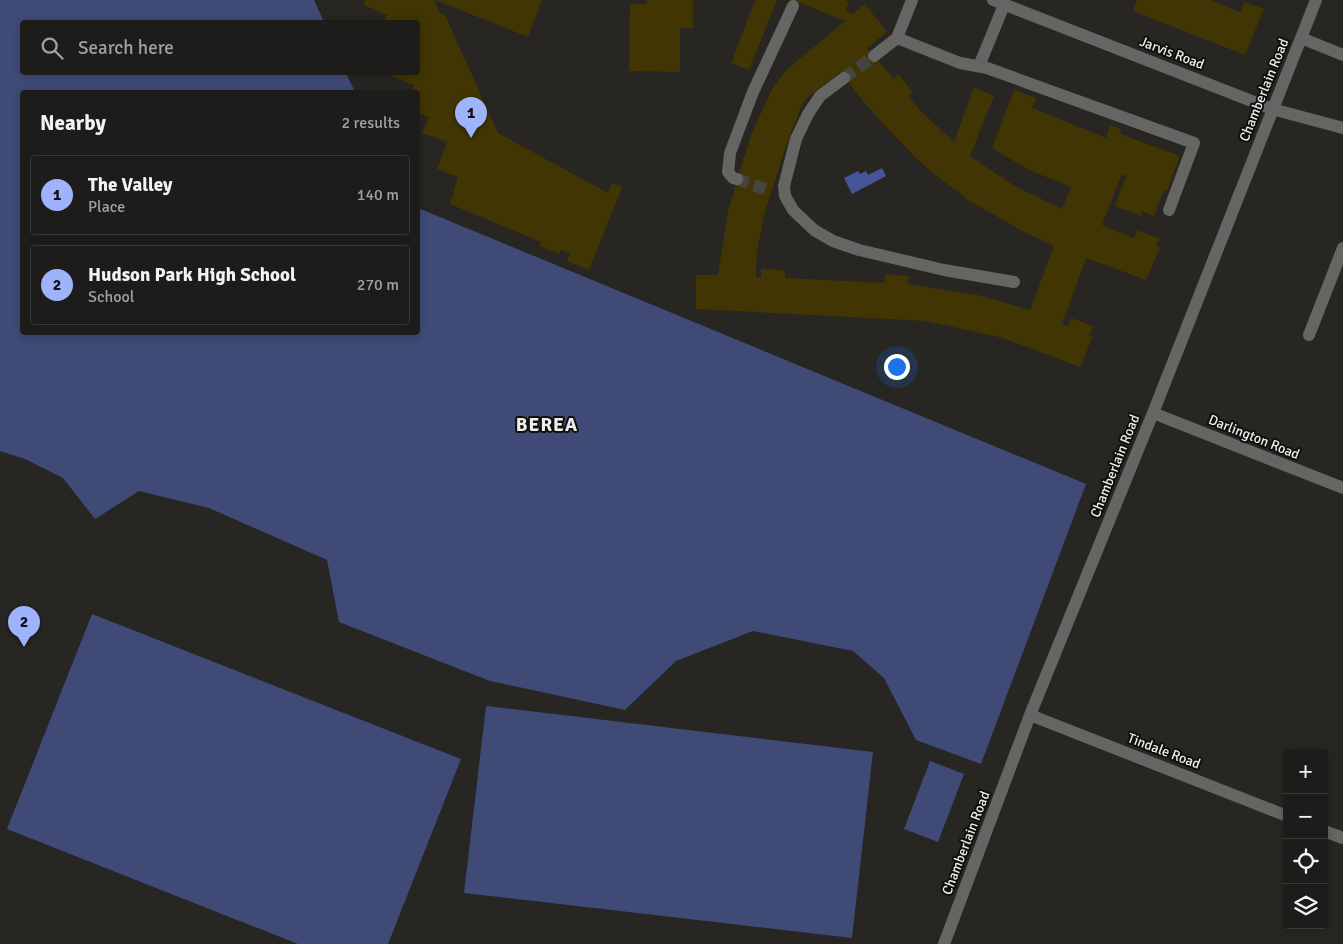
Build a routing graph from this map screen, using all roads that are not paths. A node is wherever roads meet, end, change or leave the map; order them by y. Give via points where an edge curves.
1 (912, 0) edge
2 (1316, 0) edge
3 (999, 2) edge
4 (793, 6) dead end
5 (897, 38) junction
6 (1301, 38) junction
7 (1343, 55) edge
8 (874, 56) tunnel mouth
9 (979, 66) junction
10 (844, 78) tunnel mouth
11 (1272, 109) junction
12 (1343, 128) edge
13 (737, 180) dead end
14 (771, 191) tunnel mouth
15 (785, 196) junction
16 (1169, 210) dead end
17 (1343, 248) edge
18 (1014, 282) dead end
19 (1309, 335) dead end
20 (1153, 413) junction
21 (1343, 488) edge
22 (1030, 715) junction
23 (1283, 814) edge
24 (1328, 832) edge
25 (1343, 838) edge
26 (944, 944) edge

1 - 5 street
2 - 6 street, Chamberlain Road
3 - 9 street
3 - 11 street, Jarvis Road
4 - 13 street via 730,153 728,172
5 - 8 street
5 - 9 street
6 - 7 street
6 - 11 street, Chamberlain Road
9 - 16 street via 1194,143
10 - 15 street via 820,96 808,114 796,139 784,186
11 - 12 street, Jarvis Road
11 - 20 street, Chamberlain Road
14 - 15 street
15 - 18 street via 793,210 814,230 833,241 892,259
17 - 19 street
20 - 21 street, Darlington Road
20 - 22 street, Chamberlain Road
22 - 23 street, Tindale Road
22 - 26 street, Chamberlain Road
24 - 25 street

